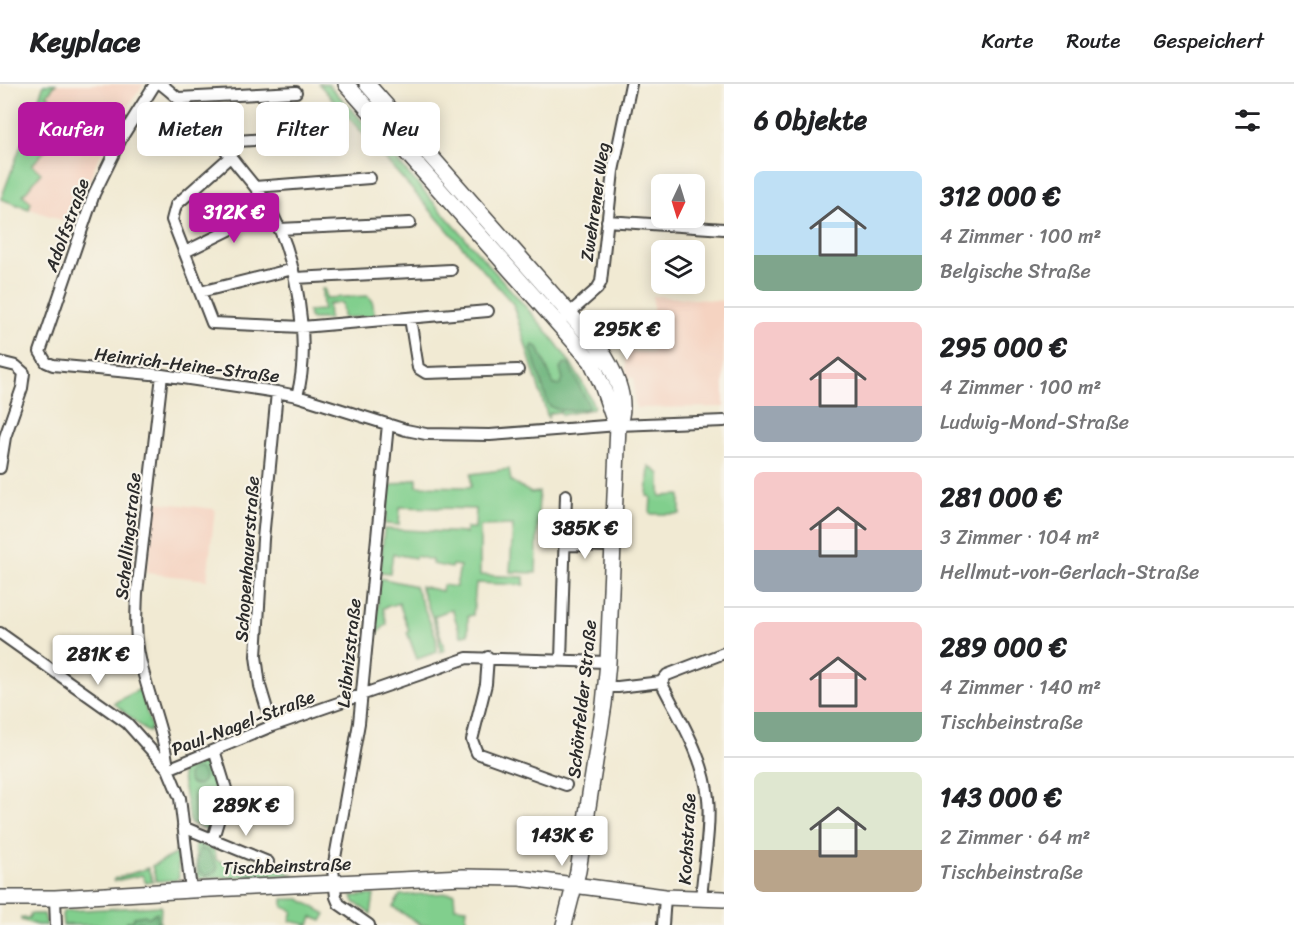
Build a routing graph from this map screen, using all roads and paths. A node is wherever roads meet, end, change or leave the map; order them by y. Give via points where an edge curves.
1 (155, 84) edge
2 (161, 84) edge
3 (346, 84) edge
4 (631, 84) edge
5 (374, 86) edge
6 (296, 92) dead end
7 (178, 98) junction
8 (182, 102) edge
9 (231, 156) joint
10 (370, 178) dead end
11 (255, 187) junction
12 (270, 210) junction
13 (607, 221) junction
14 (410, 223) dead end
15 (279, 229) junction
16 (724, 229) edge
17 (185, 252) junction
18 (451, 270) dead end
19 (294, 274) junction
20 (200, 292) junction
21 (488, 311) dead end
22 (570, 312) junction
23 (410, 318) junction
24 (558, 323) junction
25 (302, 327) junction
26 (40, 352) joint
27 (0, 362) edge
28 (518, 370) dead end
29 (162, 375) junction
30 (277, 392) junction
31 (297, 396) junction
32 (724, 421) edge
33 (388, 424) junction
34 (618, 425) junction
35 (0, 468) edge
36 (566, 495) dead end
37 (564, 545) junction
38 (614, 546) junction
39 (0, 633) edge
40 (724, 652) edge
41 (488, 657) junction
42 (561, 660) junction
43 (608, 662) junction
44 (662, 682) junction
45 (606, 687) junction
46 (362, 696) junction
47 (272, 726) junction
48 (214, 750) junction
49 (168, 769) junction
50 (566, 785) dead end
51 (183, 827) junction
52 (213, 838) junction
53 (268, 862) dead end
54 (334, 884) junction
55 (576, 885) junction
56 (190, 890) junction
57 (665, 897) junction
58 (0, 898) edge
59 (55, 898) junction
60 (724, 899) edge
61 (700, 900) junction
62 (56, 925) edge
63 (369, 925) edge
64 (564, 925) edge
65 (663, 925) edge

1 - 26 street, Adolfstraße via 122,136 94,194
2 - 7 street
3 - 24 main road
4 - 13 street, Zwehrener Weg
5 - 22 main road, Schönfelder Straße
6 - 7 street
7 - 8 street
9 - 11 street
9 - 17 street via 176,205 172,220
10 - 11 street
11 - 12 street
12 - 15 street
12 - 17 street
13 - 16 street
13 - 22 street, Zwehrener Weg via 601,282
14 - 15 street
15 - 19 street
17 - 20 street
18 - 19 street
19 - 20 street
19 - 25 street
20 - 25 street via 212,323
21 - 23 street
22 - 24 street, Zwehrener Weg
22 - 34 main road, Schönfelder Straße via 613,371 624,405
23 - 25 street
23 - 28 street via 418,368 426,373
24 - 34 main road via 591,361
25 - 31 street via 303,368
26 - 29 street, Heinrich-Heine-Straße via 53,365
27 - 35 street via 16,366 24,373
29 - 30 street, Heinrich-Heine-Straße
29 - 49 street, Schellingstraße via 136,629 139,657 166,747
30 - 31 street, Heinrich-Heine-Straße
30 - 47 street, Schopenhauerstraße via 256,656
31 - 33 street, Heinrich-Heine-Straße
32 - 34 street, Heinrich-Heine-Straße
33 - 34 street, Heinrich-Heine-Straße via 426,434 456,435
33 - 46 street, Leibnizstraße
34 - 38 main road, Schönfelder Straße
36 - 37 street, Schönfelder Straße
37 - 38 street
37 - 42 street, Schönfelder Straße
38 - 43 main road, Schönfelder Straße
39 - 49 street via 127,723
40 - 44 street via 667,675
41 - 42 street, Paul-Nagel-Straße
41 - 46 street, Paul-Nagel-Straße via 467,658
41 - 50 street via 486,684 472,740 477,753
42 - 43 street, Paul-Nagel-Straße
43 - 45 main road, Schönfelder Straße
44 - 45 street
44 - 61 street, Kochstraße via 695,751 709,799
45 - 55 main road, Schönfelder Straße
46 - 47 street, Paul-Nagel-Straße
46 - 54 street, Leibnizstraße via 333,870
47 - 48 street, Paul-Nagel-Straße
48 - 49 street, Paul-Nagel-Straße
48 - 52 street via 227,792
49 - 51 street via 180,798
51 - 52 street, Tischbeinstraße
51 - 56 street
52 - 53 street, Tischbeinstraße
54 - 55 main road, Tischbeinstraße via 520,878
54 - 56 main road, Tischbeinstraße
54 - 63 street via 339,904
55 - 57 main road, Tischbeinstraße
55 - 64 main road, Schönfelder Straße
56 - 59 main road, Tischbeinstraße
57 - 61 main road, Tischbeinstraße
57 - 65 street
58 - 59 main road, Tischbeinstraße
59 - 62 street
60 - 61 main road, Tischbeinstraße

